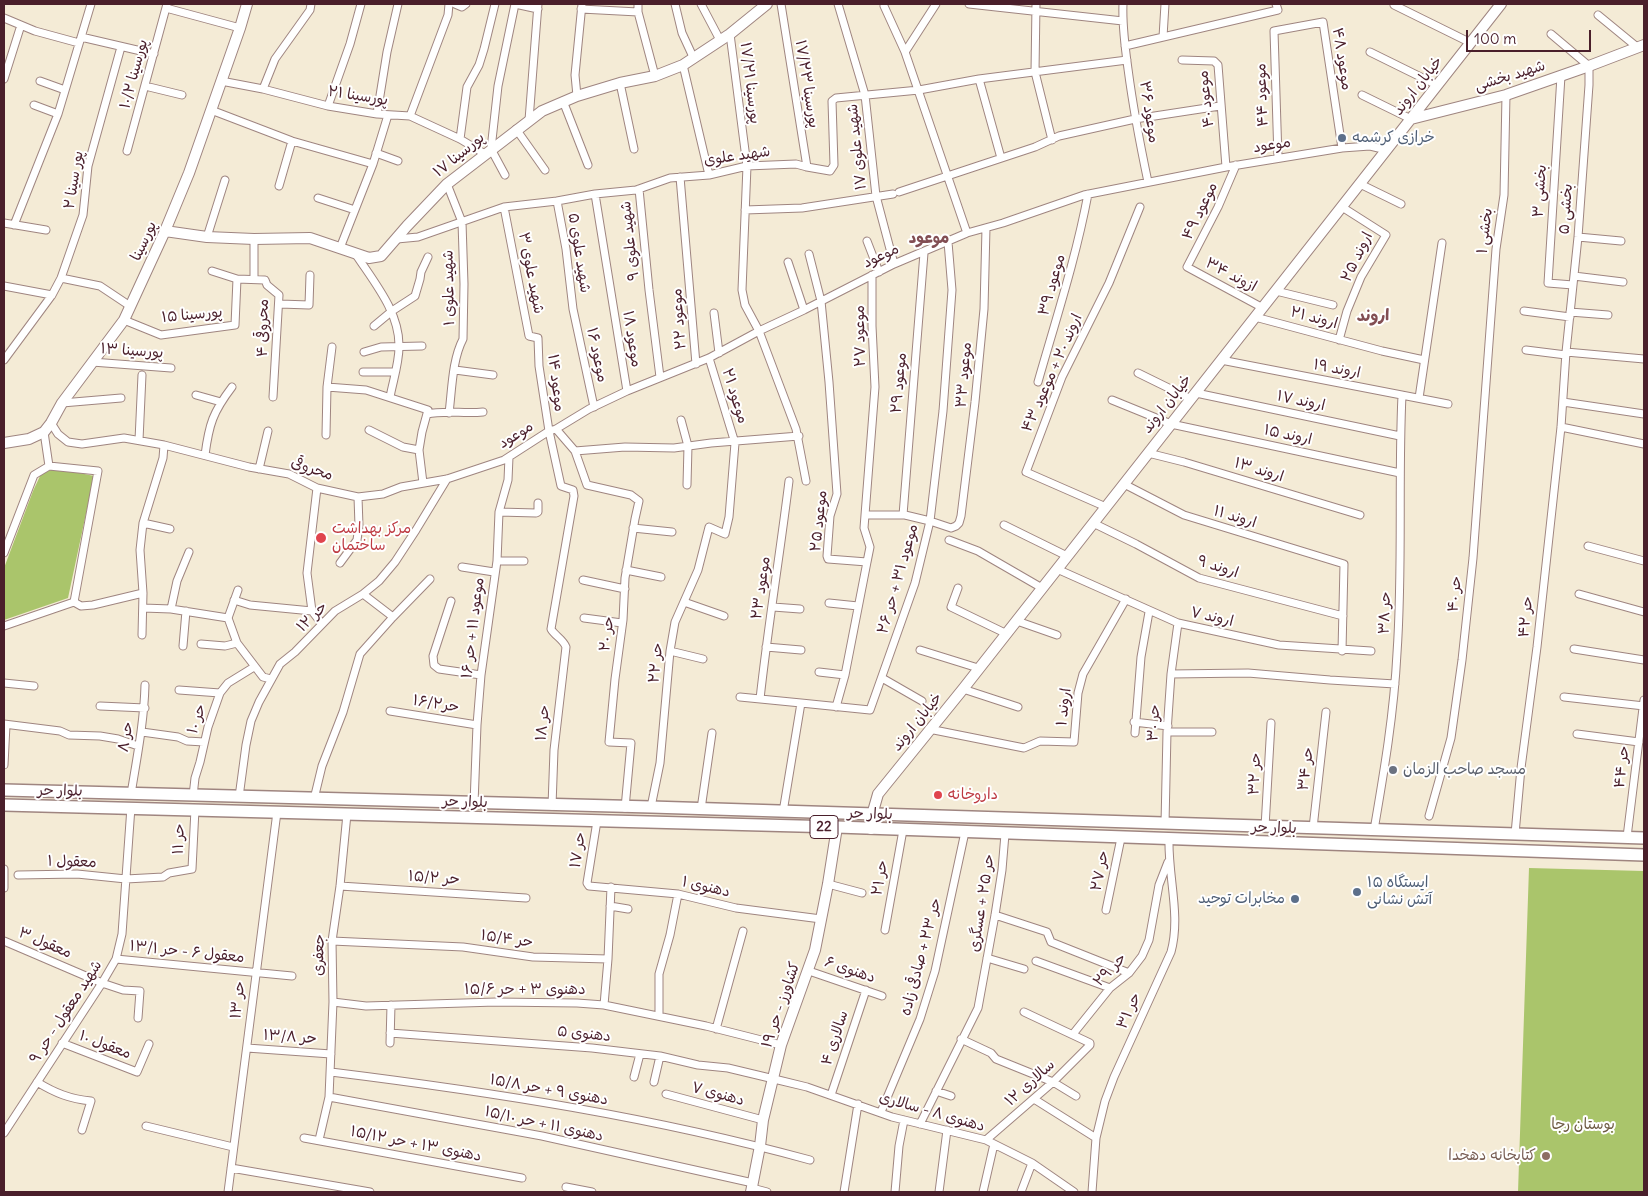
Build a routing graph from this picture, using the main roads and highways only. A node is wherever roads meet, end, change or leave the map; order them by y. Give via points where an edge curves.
1 (4, 790) edge
2 (131, 794) junction
3 (4, 805) edge
4 (131, 807) junction
5 (1644, 838) edge
6 (1644, 855) edge

1 - 2 main road, بلوار حر / 22
2 - 4 main road
2 - 5 main road, بلوار حر / 22
3 - 4 main road, بلوار حر / 22
4 - 6 main road, بلوار حر / 22

